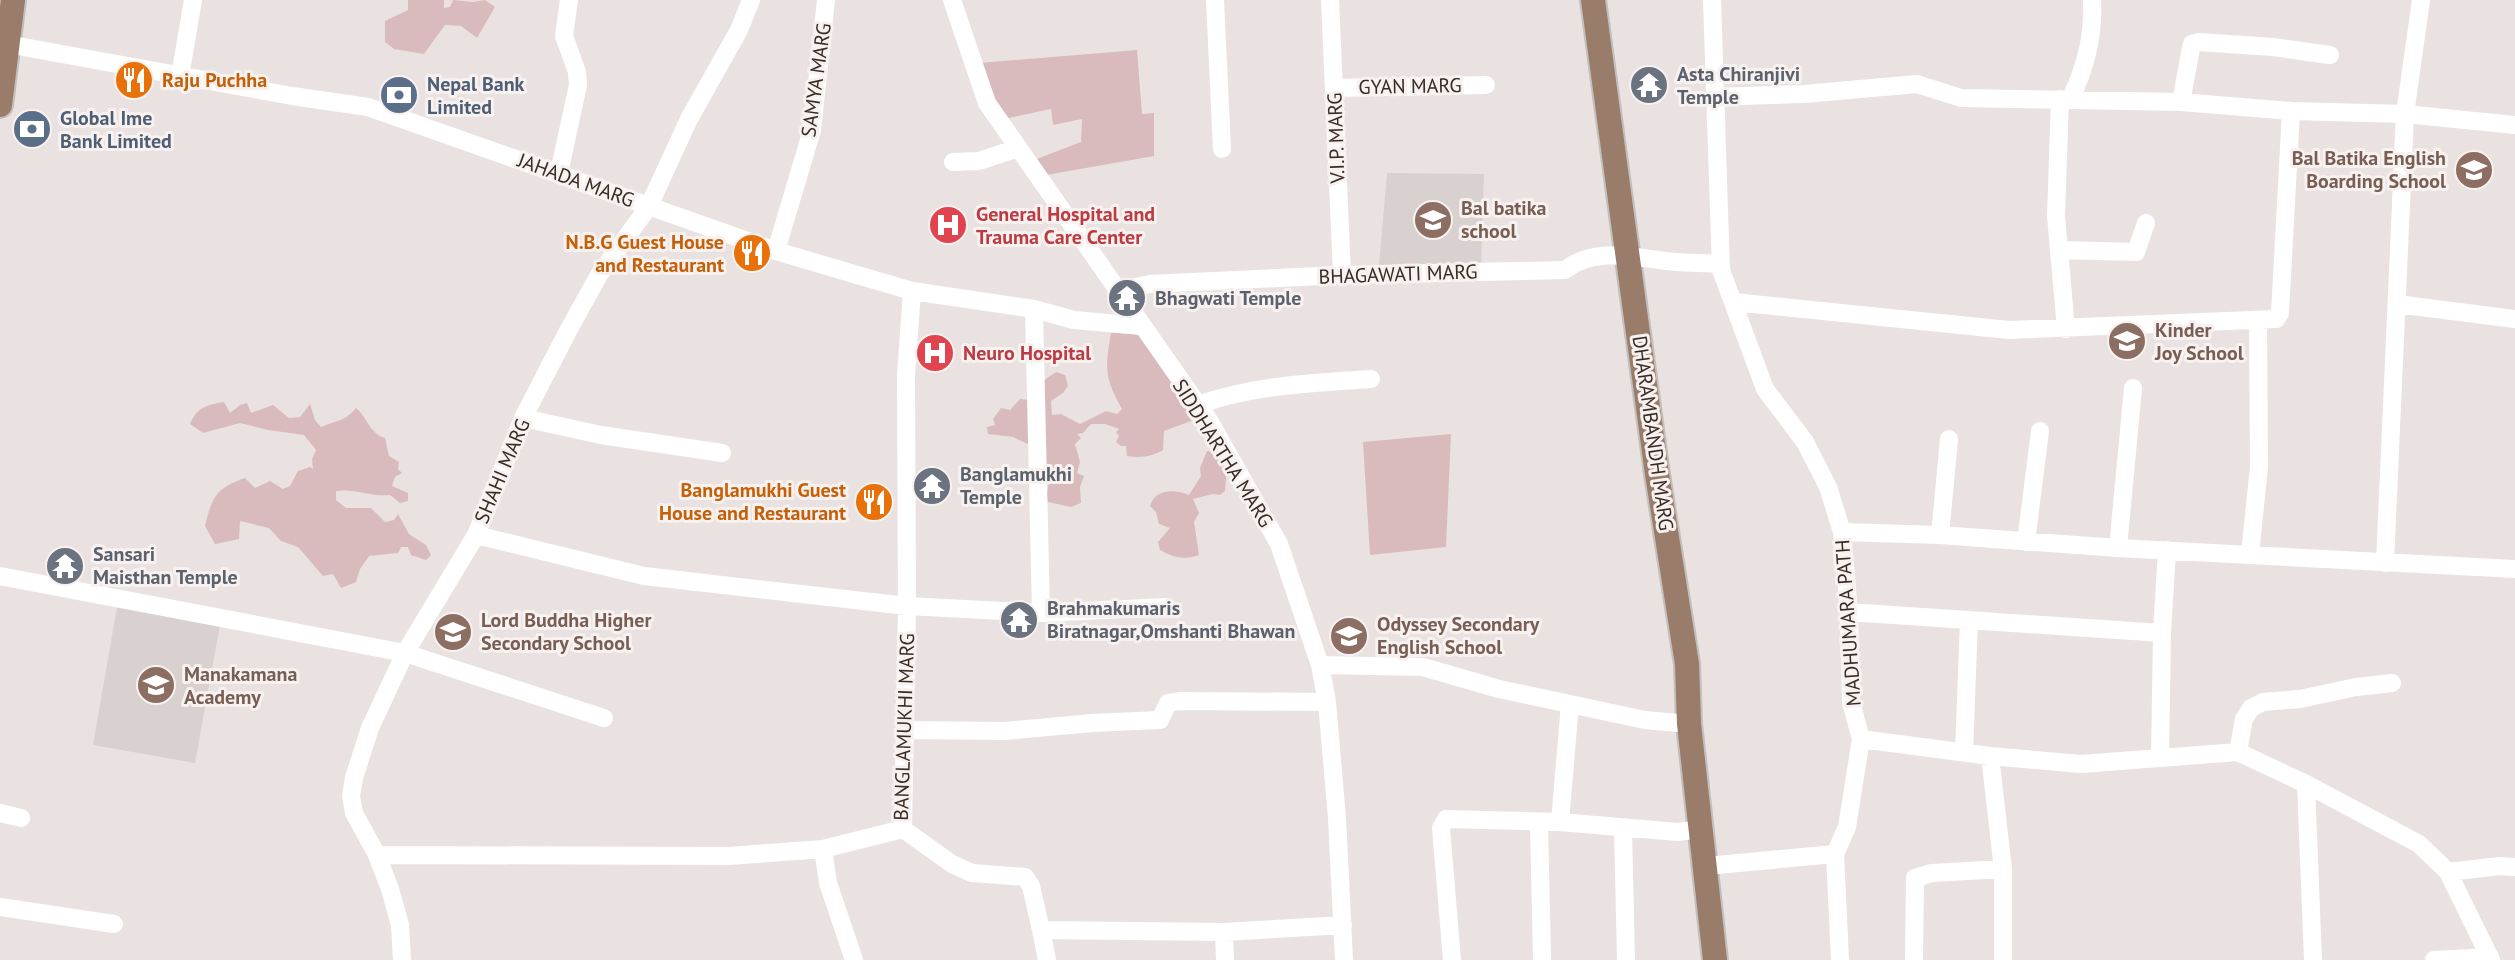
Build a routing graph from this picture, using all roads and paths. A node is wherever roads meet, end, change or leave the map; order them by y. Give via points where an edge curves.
1 (13, 0) edge
2 (193, 0) edge
3 (569, 0) edge
4 (751, 0) edge
5 (826, 0) edge
6 (952, 0) edge
7 (1215, 0) edge
8 (1330, 0) edge
9 (1593, 0) edge
10 (1712, 0) edge
11 (2092, 0) edge
12 (2421, 0) edge
13 (7, 44) junction
14 (2330, 55) dead end
15 (180, 76) junction
16 (1486, 85) dead end
17 (1334, 88) junction
18 (1714, 97) junction
19 (2065, 100) junction
20 (2181, 102) junction
21 (0, 105) edge
22 (2291, 111) junction
23 (2405, 114) junction
24 (2515, 125) edge
25 (1018, 148) junction
26 (1222, 149) dead end
27 (953, 162) dead end
28 (559, 173) junction
29 (649, 206) junction
30 (2146, 223) dead end
31 (2059, 250) junction
32 (776, 251) junction
33 (1629, 254) junction
34 (1721, 264) junction
35 (1342, 275) junction
36 (912, 291) junction
37 (1116, 291) junction
38 (1734, 302) junction
39 (2397, 304) junction
40 (1034, 309) junction
41 (2515, 319) edge
42 (2258, 321) junction
43 (1141, 326) junction
44 (2066, 329) junction
45 (1371, 379) dead end
46 (2133, 388) dead end
47 (1198, 405) junction
48 (523, 418) junction
49 (2040, 431) dead end
50 (1949, 439) dead end
51 (722, 453) dead end
52 (1842, 532) junction
53 (476, 535) junction
54 (1940, 535) junction
55 (2026, 542) junction
56 (2118, 548) junction
57 (2167, 550) junction
58 (2250, 554) junction
59 (2385, 563) junction
60 (2515, 569) edge
61 (0, 576) edge
62 (907, 606) junction
63 (1167, 607) dead end
64 (1849, 612) junction
65 (1041, 613) junction
66 (1969, 620) junction
67 (2162, 633) junction
68 (405, 653) junction
69 (1320, 665) junction
70 (2392, 683) dead end
71 (1327, 702) junction
72 (1570, 704) junction
73 (604, 718) dead end
74 (1689, 724) junction
75 (905, 730) junction
76 (1861, 739) junction
77 (1964, 752) junction
78 (2238, 752) junction
79 (1990, 756) junction
80 (2160, 757) junction
81 (2306, 784) junction
82 (0, 813) edge
83 (21, 818) dead end
84 (1560, 822) junction
85 (1539, 824) junction
86 (903, 829) junction
87 (1623, 829) junction
88 (1701, 829) junction
89 (823, 849) junction
90 (1835, 854) junction
91 (377, 855) junction
92 (1706, 866) junction
93 (2515, 867) edge
94 (2003, 869) junction
95 (2448, 872) junction
96 (0, 907) edge
97 (114, 924) dead end
98 (1343, 925) junction
99 (1041, 930) junction
100 (1224, 932) junction
101 (2491, 959) edge
102 (402, 960) edge
103 (854, 960) edge
104 (1047, 960) edge
105 (1225, 960) edge
106 (1344, 960) edge
107 (1452, 960) edge
108 (1542, 960) edge
109 (1626, 960) edge
110 (1715, 960) edge
111 (1840, 960) edge
112 (1914, 960) edge
113 (2003, 960) edge
114 (2313, 960) edge
115 (2434, 960) edge

1 - 13 main road
2 - 15 street
3 - 28 street via 564,36 578,85
4 - 29 street, SHAHI MARG
5 - 32 street, SAMYA MARG via 812,130
6 - 25 street, SIDDHARTHA MARG via 987,103
7 - 26 street
8 - 17 street, V.I.P. MARG
9 - 33 main road, DHARAMBANDH MARG
10 - 18 street, MADHUMARA PATH
11 - 19 street via 2084,67
12 - 23 street
13 - 15 street, JAHADA MARG
13 - 21 main road
14 - 20 street via 2192,44
15 - 28 street, JAHADA MARG via 368,107
16 - 17 street, GYAN MARG
17 - 35 street, V.I.P. MARG
18 - 19 street via 1917,84 1961,98
18 - 34 street, MADHUMARA PATH
19 - 20 street
19 - 31 street via 2056,216
20 - 22 street
22 - 23 street
22 - 42 street via 2280,313 2276,319
23 - 24 street
23 - 39 street
25 - 27 street via 979,161
25 - 37 street, SIDDHARTHA MARG
28 - 29 street, JAHADA MARG
29 - 32 street, JAHADA MARG
29 - 48 street, SHAHI MARG via 599,275
30 - 31 street via 2136,252
31 - 44 street
32 - 36 street, JAHADA MARG
33 - 34 street, BHAGAWATI MARG
33 - 35 street, BHAGAWATI MARG via 1578,260 1565,270
33 - 74 main road, DHARAMBANDH MARG via 1687,664
34 - 38 street, MADHUMARA PATH
35 - 37 street, BHAGAWATI MARG via 1150,284
36 - 40 street, JAHADA MARG
36 - 62 street, BANGLAMUKHI MARG via 906,375
37 - 43 street, SIDDHARTHA MARG
38 - 44 street via 2009,330
38 - 52 street, MADHUMARA PATH via 1765,389 1805,442 1828,487
39 - 41 street
39 - 59 street
40 - 43 street, JAHADA MARG via 1074,320
40 - 65 street
42 - 44 street
42 - 58 street via 2259,467
43 - 47 street, SIDDHARTHA MARG
45 - 47 street via 1289,385
46 - 56 street
47 - 69 street, SIDDHARTHA MARG via 1279,544
48 - 51 street
48 - 53 street, SHAHI MARG
49 - 55 street
50 - 54 street
52 - 54 street
52 - 64 street, MADHUMARA PATH
53 - 62 street via 644,576
53 - 68 street, SHAHI MARG
54 - 55 street
55 - 56 street
56 - 57 street
57 - 58 street
57 - 67 street
58 - 59 street
59 - 60 street
61 - 68 street
62 - 65 street
62 - 75 street, BANGLAMUKHI MARG
63 - 65 street
64 - 66 street
64 - 76 street, MADHUMARA PATH via 1851,702
66 - 67 street
66 - 77 street
67 - 80 street
68 - 73 street
68 - 91 street, SHAHI MARG via 370,728 351,796 354,813
69 - 71 street, SIDDHARTHA MARG
69 - 72 street via 1423,667
70 - 78 street via 2263,702 2244,719
71 - 75 street via 1179,701 1168,703 1160,720 1005,731
71 - 98 street, SIDDHARTHA MARG
72 - 74 street
72 - 84 street
74 - 88 main road, DHARAMBANDH MARG
75 - 86 street, BANGLAMUKHI MARG
76 - 77 street
76 - 90 street, MADHUMARA PATH via 1847,827
77 - 79 street
78 - 80 street
78 - 81 street
79 - 80 street via 2081,764
79 - 94 street
81 - 95 street via 2419,844
81 - 114 street
82 - 83 street
84 - 85 street
84 - 87 street
85 - 107 street via 1446,819 1441,828
85 - 108 street
86 - 89 street, BANGLAMUKHI MARG
86 - 99 street via 972,873 1025,877
87 - 88 street
87 - 109 street
88 - 92 main road, DHARAMBANDH MARG
89 - 91 street, BANGLAMUKHI MARG via 729,856
89 - 103 street via 828,883
90 - 92 street
90 - 111 street
91 - 102 street, SHAHI MARG via 400,925
92 - 110 main road, DHARAMBANDH MARG
93 - 95 street
94 - 112 street via 1915,878
94 - 113 street
95 - 101 street
96 - 97 street
98 - 100 street
98 - 106 street, SIDDHARTHA MARG
99 - 100 street
99 - 104 street
100 - 105 street
101 - 115 street

